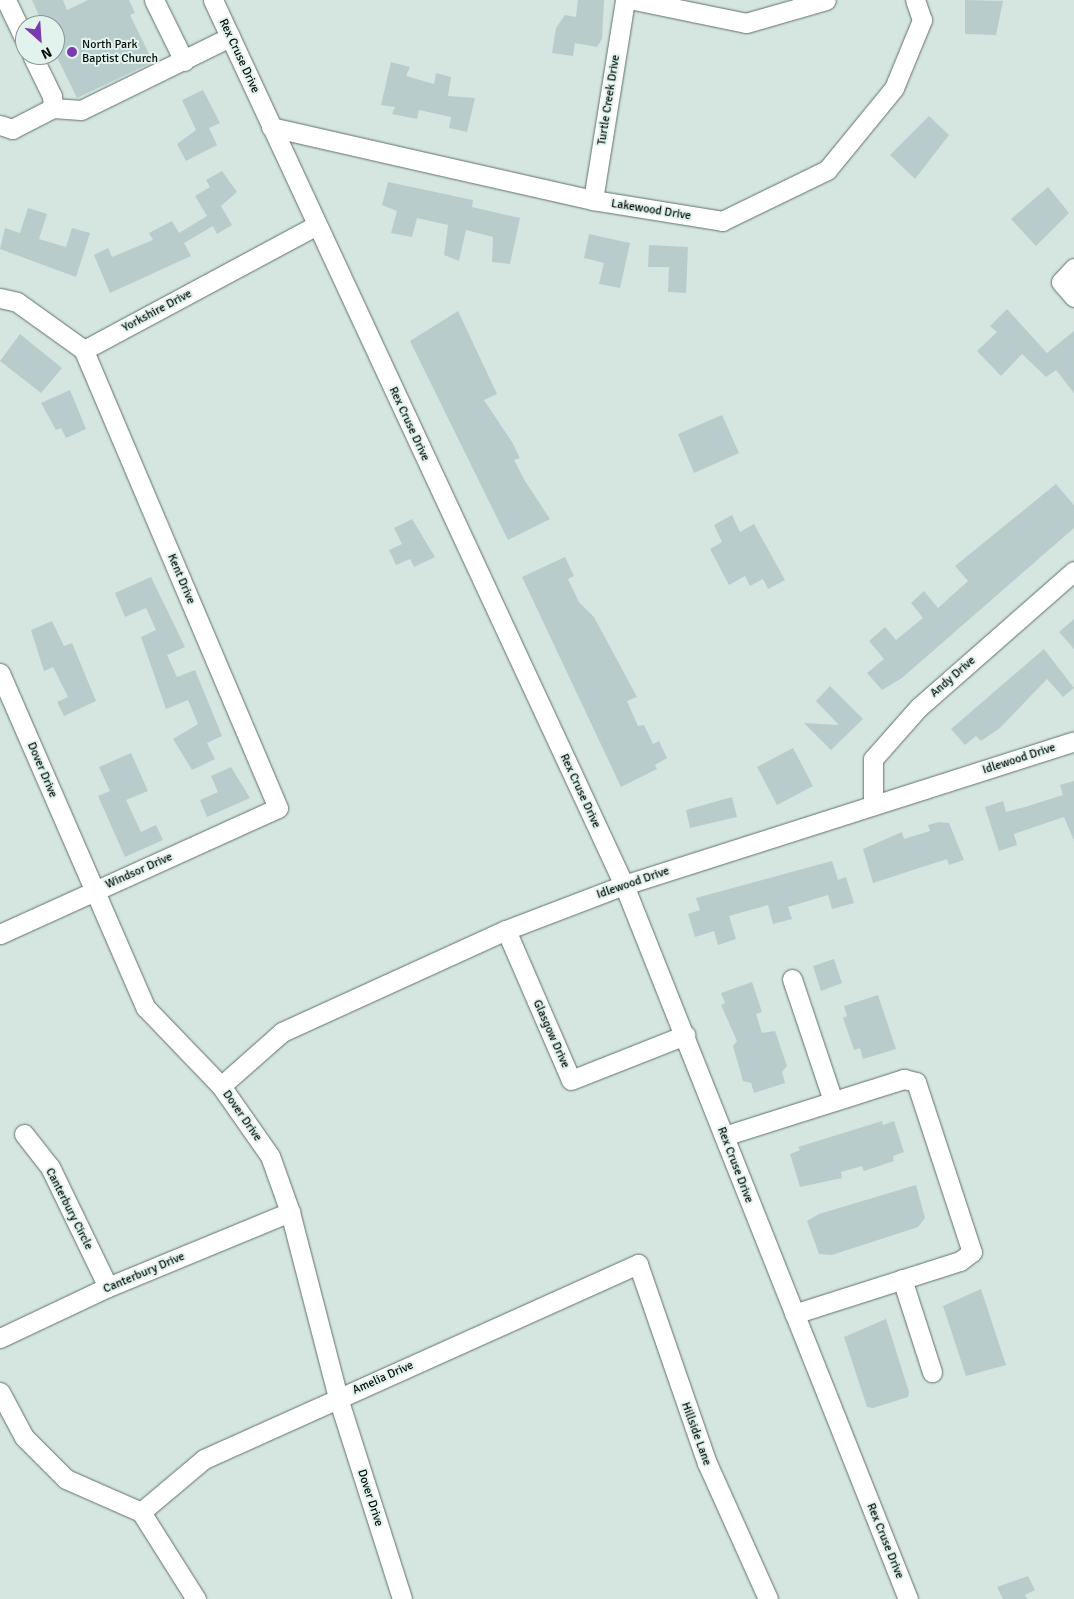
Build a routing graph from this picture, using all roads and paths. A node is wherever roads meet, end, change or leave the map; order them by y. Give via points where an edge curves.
1 (6, 0) edge
2 (154, 0) edge
3 (213, 0) edge
4 (625, 0) edge
5 (634, 0) edge
6 (826, 0) edge
7 (915, 0) edge
8 (15, 19) edge
9 (230, 37) junction
10 (184, 61) junction
11 (37, 65) edge
12 (53, 108) junction
13 (0, 125) edge
14 (271, 127) junction
15 (593, 200) junction
16 (317, 225) junction
17 (1074, 268) edge
18 (1074, 297) edge
19 (0, 298) edge
20 (84, 350) junction
21 (1074, 570) edge
22 (0, 672) edge
23 (1074, 741) edge
24 (874, 805) junction
25 (278, 808) joint
26 (624, 885) junction
27 (94, 891) junction
28 (506, 930) junction
29 (0, 934) edge
30 (792, 979) dead end
31 (685, 1035) junction
32 (222, 1086) junction
33 (834, 1101) junction
34 (24, 1134) dead end
35 (724, 1136) junction
36 (290, 1212) junction
37 (638, 1264) joint
38 (902, 1279) junction
39 (108, 1287) junction
40 (794, 1314) junction
41 (0, 1338) edge
42 (932, 1372) dead end
43 (0, 1392) edge
44 (338, 1398) junction
45 (141, 1512) junction
46 (196, 1599) edge
47 (402, 1599) edge
48 (768, 1599) edge
49 (908, 1599) edge

1 - 8 street
2 - 10 street
3 - 9 street, Rex Cruse Drive
4 - 15 street, Turtle Creek Drive
5 - 6 street via 746,23
7 - 15 street, Lakewood Drive via 922,20 894,88 828,170 722,221
9 - 10 street
9 - 14 street, Rex Cruse Drive
10 - 12 street via 81,110
11 - 12 street via 52,96
12 - 13 street via 12,129
14 - 15 street, Lakewood Drive
14 - 16 street, Rex Cruse Drive
16 - 20 street, Yorkshire Drive
16 - 26 street, Rex Cruse Drive
17 - 18 street via 1061,282
19 - 20 street via 17,302
20 - 25 street, Kent Drive
21 - 24 street, Andy Drive via 919,707 873,759
22 - 27 street, Dover Drive
23 - 24 street, Idlewood Drive
24 - 26 street, Idlewood Drive
25 - 27 street, Windsor Drive
26 - 28 street, Idlewood Drive
26 - 31 street, Rex Cruse Drive
27 - 29 street, Windsor Drive
27 - 32 street, Dover Drive via 146,1008
28 - 31 street, Glasgow Drive via 571,1080
28 - 32 street, Idlewood Drive via 282,1032
30 - 33 street
31 - 35 street, Rex Cruse Drive
32 - 36 street, Dover Drive via 270,1156
33 - 35 street
33 - 38 street via 904,1079 916,1082 972,1252
34 - 39 street, Canterbury Circle via 50,1167
35 - 40 street, Rex Cruse Drive
36 - 39 street, Canterbury Drive
36 - 44 street, Dover Drive
37 - 44 street, Amelia Drive
37 - 48 street, Hillside Lane via 706,1463
38 - 40 street
38 - 42 street
39 - 41 street, Canterbury Drive
40 - 49 street, Rex Cruse Drive
43 - 45 street via 24,1437 66,1479
44 - 45 street, Amelia Drive via 204,1459
44 - 47 street, Dover Drive
45 - 46 street via 191,1585

